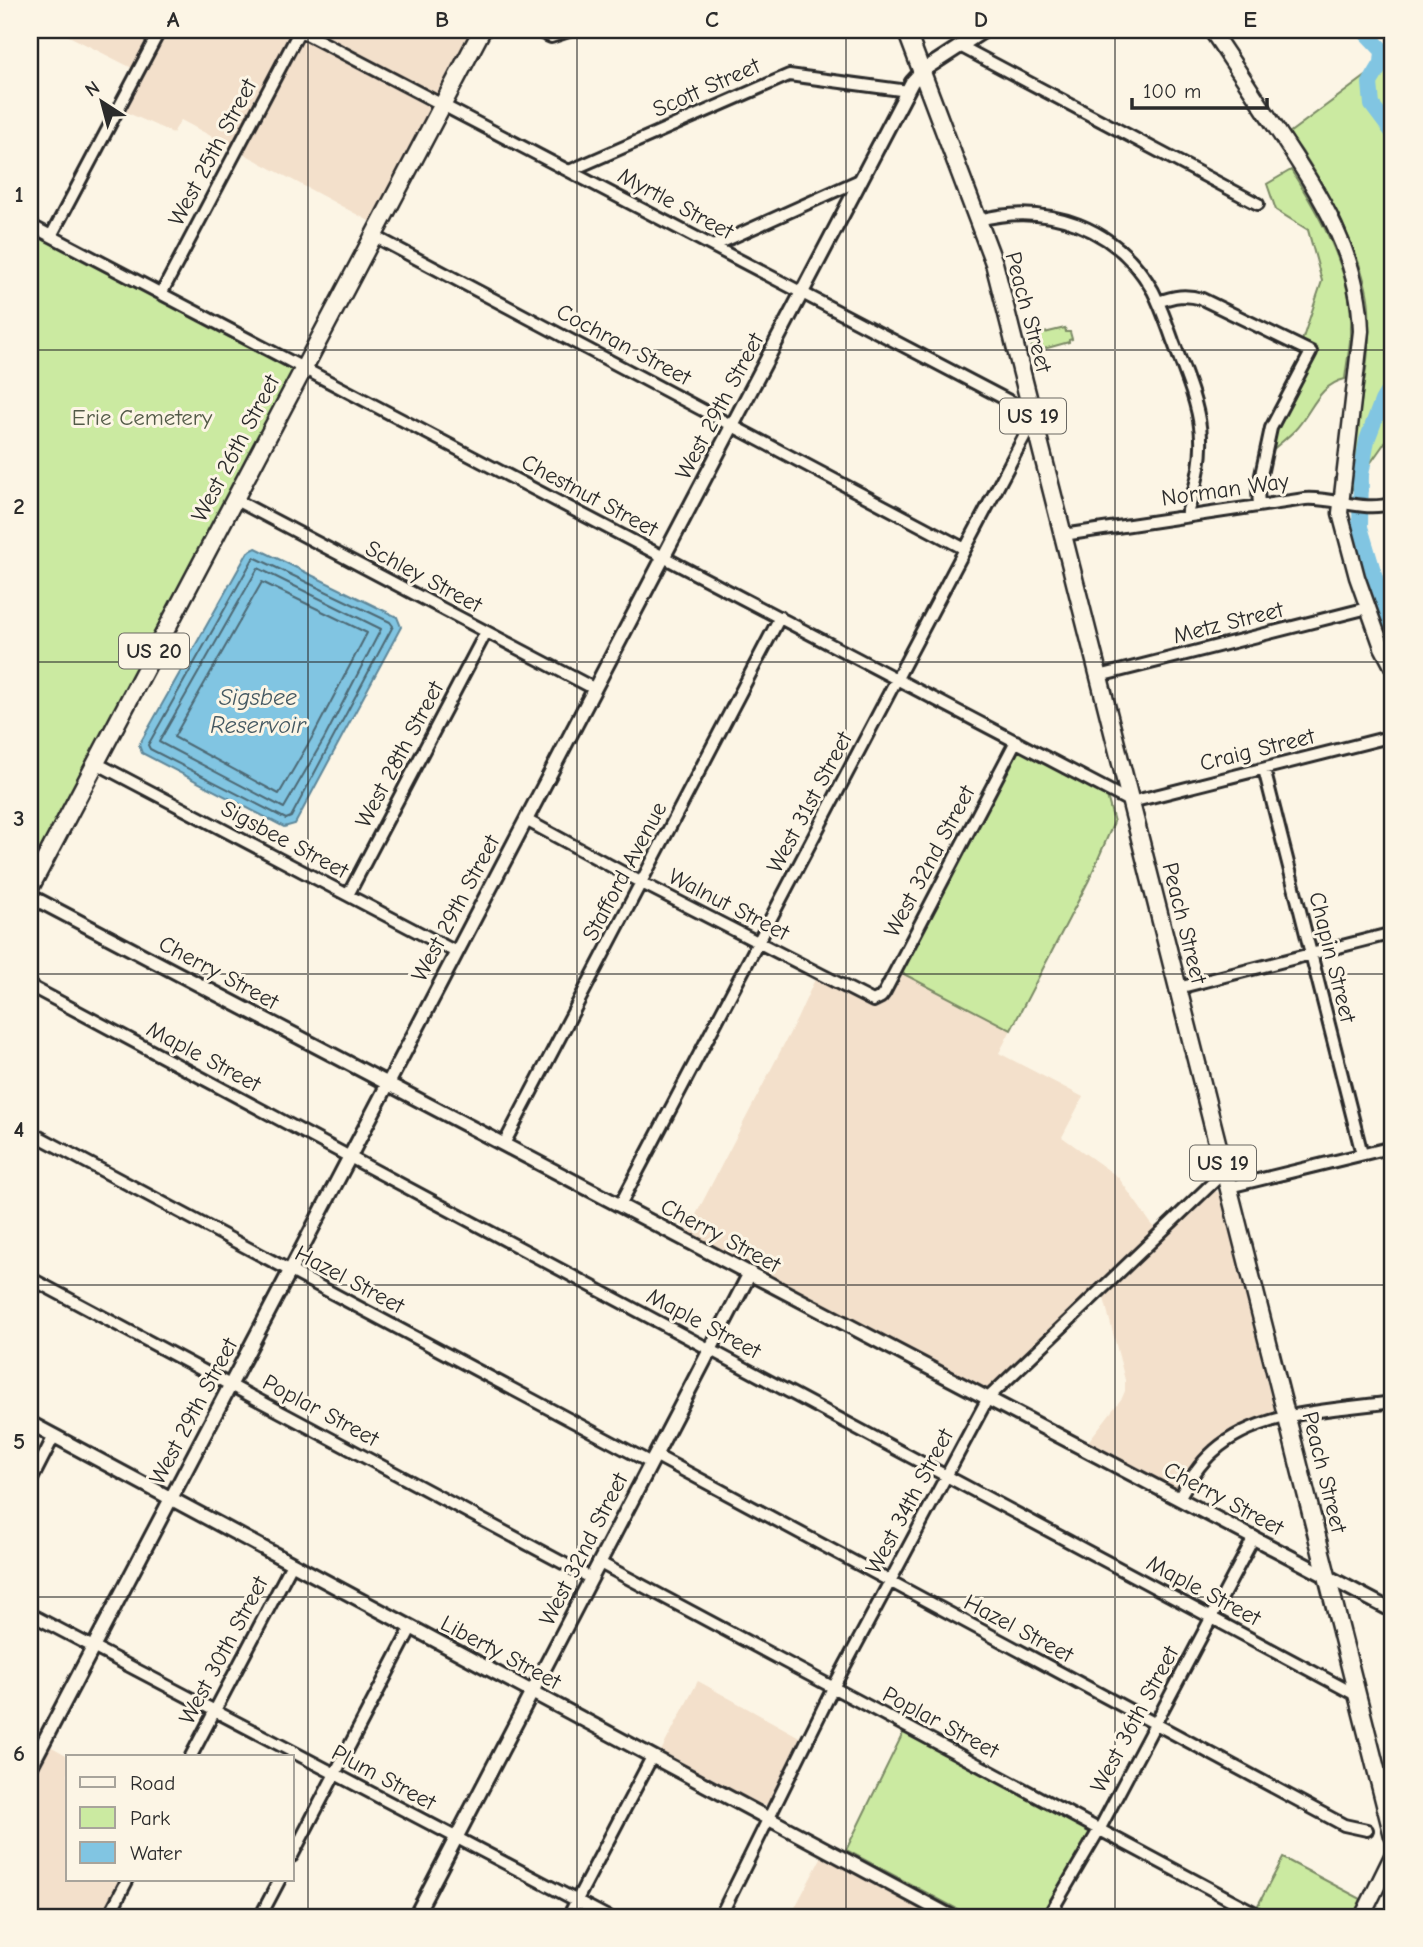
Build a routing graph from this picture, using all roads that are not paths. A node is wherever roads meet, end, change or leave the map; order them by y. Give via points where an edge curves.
1 (160, 30) edge
2 (482, 30) edge
3 (535, 30) edge
4 (572, 30) edge
5 (906, 30) edge
6 (985, 30) edge
7 (1211, 30) edge
8 (305, 31) edge
9 (960, 46) junction
10 (922, 72) junction
11 (908, 91) junction
12 (443, 105) junction
13 (569, 171) junction
14 (862, 179) junction
15 (1258, 204) dead end
16 (978, 220) junction
17 (30, 225) edge
18 (51, 236) junction
19 (374, 236) junction
20 (713, 246) junction
21 (802, 293) junction
22 (161, 294) junction
23 (1158, 302) junction
24 (304, 368) junction
25 (1033, 415) junction
26 (732, 426) junction
27 (234, 499) junction
28 (1393, 503) edge
29 (1346, 504) junction
30 (1259, 506) junction
31 (1186, 516) junction
32 (1063, 535) junction
33 (965, 549) junction
34 (664, 556) junction
35 (1368, 608) junction
36 (780, 617) junction
37 (486, 632) junction
38 (1393, 668) edge
39 (1099, 676) junction
40 (897, 679) junction
41 (595, 689) junction
42 (1393, 736) edge
43 (1016, 741) junction
44 (96, 763) junction
45 (1264, 769) junction
46 (1131, 802) junction
47 (526, 820) junction
48 (642, 883) junction
49 (30, 888) edge
50 (348, 895) junction
51 (30, 896) edge
52 (1393, 933) edge
53 (759, 943) junction
54 (456, 952) junction
55 (1311, 954) junction
56 (30, 986) edge
57 (1178, 988) junction
58 (878, 999) joint
59 (387, 1083) junction
60 (30, 1132) edge
61 (504, 1144) junction
62 (1391, 1147) edge
63 (1362, 1154) junction
64 (349, 1157) junction
65 (1393, 1166) edge
66 (1225, 1171) junction
67 (1229, 1187) junction
68 (620, 1205) junction
69 (289, 1271) junction
70 (750, 1273) junction
71 (30, 1278) edge
72 (710, 1350) junction
73 (230, 1385) junction
74 (988, 1398) junction
75 (1393, 1402) edge
76 (1287, 1417) junction
77 (30, 1423) edge
78 (54, 1436) junction
79 (653, 1459) junction
80 (946, 1475) junction
81 (30, 1483) edge
82 (1179, 1498) junction
83 (170, 1499) junction
84 (1254, 1537) junction
85 (600, 1563) junction
86 (292, 1564) junction
87 (1328, 1576) junction
88 (592, 1578) junction
89 (889, 1582) junction
90 (1393, 1611) edge
91 (30, 1614) edge
92 (1212, 1618) junction
93 (411, 1628) junction
94 (93, 1647) junction
95 (833, 1688) junction
96 (532, 1692) junction
97 (1358, 1696) junction
98 (214, 1711) junction
99 (1155, 1724) junction
100 (192, 1755) edge
101 (652, 1757) junction
102 (30, 1768) edge
103 (335, 1774) junction
104 (769, 1819) junction
105 (1099, 1830) junction
106 (1367, 1830) dead end
107 (1393, 1836) edge
108 (457, 1838) junction
109 (294, 1852) edge
110 (1393, 1854) edge
111 (127, 1881) edge
112 (279, 1881) edge
113 (577, 1901) junction
114 (108, 1917) edge
115 (260, 1917) edge
116 (415, 1917) edge
117 (568, 1917) edge
118 (608, 1917) edge
119 (720, 1917) edge
120 (952, 1917) edge
121 (1048, 1917) edge
122 (1263, 1917) edge
123 (1362, 1917) edge

1 - 18 street
2 - 12 main road, West 26th Street / US 20
3 - 4 street via 551,37
5 - 10 main road, Peach Street / US 19
6 - 9 street, West 29th Street
7 - 29 main road via 1319,193 1355,279 1361,331
8 - 12 street, Myrtle Street
8 - 22 street, West 25th Street
9 - 10 street, West 29th Street
9 - 15 street
10 - 11 street, West 29th Street
10 - 16 main road, Peach Street / US 19
11 - 13 street, Scott Street via 789,75
11 - 14 street, West 29th Street
12 - 13 street, Myrtle Street
12 - 19 main road, West 26th Street / US 20
13 - 20 street, Myrtle Street
14 - 20 street
14 - 21 street, West 29th Street
16 - 23 street via 1035,213 1088,229 1131,262
16 - 25 main road, Peach Street / US 19 via 994,263
17 - 18 street, Chestnut Street
18 - 22 street, Chestnut Street
19 - 24 main road, West 26th Street / US 20
19 - 26 street, Cochran Street
20 - 21 street, Myrtle Street
21 - 25 street, Myrtle Street
21 - 26 street, West 29th Street
22 - 24 street, Chestnut Street
23 - 30 street via 1193,296 1311,352 1271,428 1258,489
23 - 31 street via 1196,401 1201,428 1200,470
24 - 27 main road, West 26th Street / US 20
24 - 34 street, Chestnut Street
25 - 32 main road, Peach Street / US 19
25 - 33 street, West 31st Street
26 - 33 street, Cochran Street
26 - 34 street, West 29th Street
27 - 37 street, Schley Street
27 - 44 main road, West 26th Street / US 20
28 - 29 street, Norman Way
29 - 30 street, Norman Way via 1314,498
29 - 35 main road via 1340,513
30 - 31 street, Norman Way
31 - 32 street, Norman Way
32 - 39 main road, Peach Street / US 19
33 - 40 street, West 31st Street
34 - 36 street, Chestnut Street
34 - 41 street, West 29th Street
35 - 38 main road
35 - 39 street, Metz Street
36 - 40 street, Chestnut Street
36 - 48 street, Stafford Avenue
37 - 41 street, Schley Street
37 - 50 street, West 28th Street
39 - 46 main road, Peach Street / US 19
40 - 43 street, Chestnut Street
40 - 53 street, West 31st Street
41 - 47 street, West 29th Street
42 - 45 street, Craig Street
43 - 46 street, Chestnut Street
43 - 58 street, West 32nd Street
44 - 49 main road, West 26th Street / US 20
44 - 50 street, Sigsbee Street
45 - 46 street, Craig Street
45 - 55 street, Chapin Street
46 - 57 main road, Peach Street / US 19
47 - 48 street, Walnut Street
47 - 54 street, West 29th Street
48 - 53 street, Walnut Street
48 - 61 street, Stafford Avenue
50 - 54 street, Sigsbee Street
51 - 59 street, Cherry Street
52 - 55 street
53 - 58 street, Walnut Street via 868,1000
53 - 68 street, West 31st Street
54 - 59 street, West 29th Street
55 - 57 street
55 - 63 street, Chapin Street
56 - 64 street, Maple Street
57 - 66 main road, Peach Street / US 19
59 - 61 street, Cherry Street
59 - 64 street, West 29th Street
60 - 69 street, Hazel Street
61 - 68 street, Cherry Street
62 - 63 street
62 - 65 street
63 - 67 street
64 - 69 street, West 29th Street
64 - 72 street, Maple Street
66 - 67 main road, Peach Street / US 19
66 - 74 street, West 34th Street
67 - 76 main road, Peach Street / US 19
68 - 70 street, Cherry Street
69 - 73 street, West 29th Street
69 - 79 street, Hazel Street
70 - 72 street, West 32nd Street
70 - 74 street, Cherry Street
71 - 73 street, Poplar Street
72 - 79 street, West 32nd Street
72 - 80 street, Maple Street
73 - 83 street, West 29th Street
73 - 88 street, Poplar Street
74 - 80 street, West 34th Street
74 - 82 street, Cherry Street
75 - 76 street
76 - 82 street via 1252,1426 1224,1443 1199,1467
76 - 87 main road, Peach Street / US 19
77 - 78 street, Liberty Street
78 - 81 street
78 - 83 street, Liberty Street
79 - 85 street, West 32nd Street
79 - 89 street, Hazel Street
80 - 89 street, West 34th Street
80 - 92 street, Maple Street
82 - 84 street, Cherry Street
83 - 86 street, Liberty Street
83 - 94 street, West 29th Street
84 - 87 street, Cherry Street
84 - 92 street, West 36th Street
85 - 88 street, West 32nd Street
85 - 95 street, Poplar Street
86 - 93 street, Liberty Street
86 - 98 street, West 30th Street
87 - 90 street, Cherry Street
87 - 97 main road, Peach Street / US 19
88 - 96 street, West 32nd Street
89 - 95 street, West 34th Street
89 - 99 street, Hazel Street
91 - 94 street, Plum Street
92 - 97 street, Maple Street
92 - 99 street, West 36th Street
93 - 96 street, Liberty Street
93 - 103 street
94 - 98 street, Plum Street
94 - 102 street, West 29th Street
95 - 104 street, West 34th Street
95 - 105 street, Poplar Street
96 - 101 street, Liberty Street
96 - 108 street, West 32nd Street
97 - 107 main road, Peach Street / US 19
98 - 100 street, West 30th Street
98 - 103 street, Plum Street
99 - 105 street, West 36th Street
99 - 106 street, Hazel Street via 1344,1825
101 - 104 street, Liberty Street
101 - 113 street
103 - 108 street, Plum Street
103 - 109 street
104 - 119 street, West 34th Street
104 - 120 street, Liberty Street
105 - 121 street, West 36th Street
105 - 122 street, Poplar Street
108 - 113 street, Plum Street
108 - 116 street, West 32nd Street
110 - 123 main road
111 - 114 street
112 - 115 street
113 - 117 street
113 - 118 street, Plum Street

